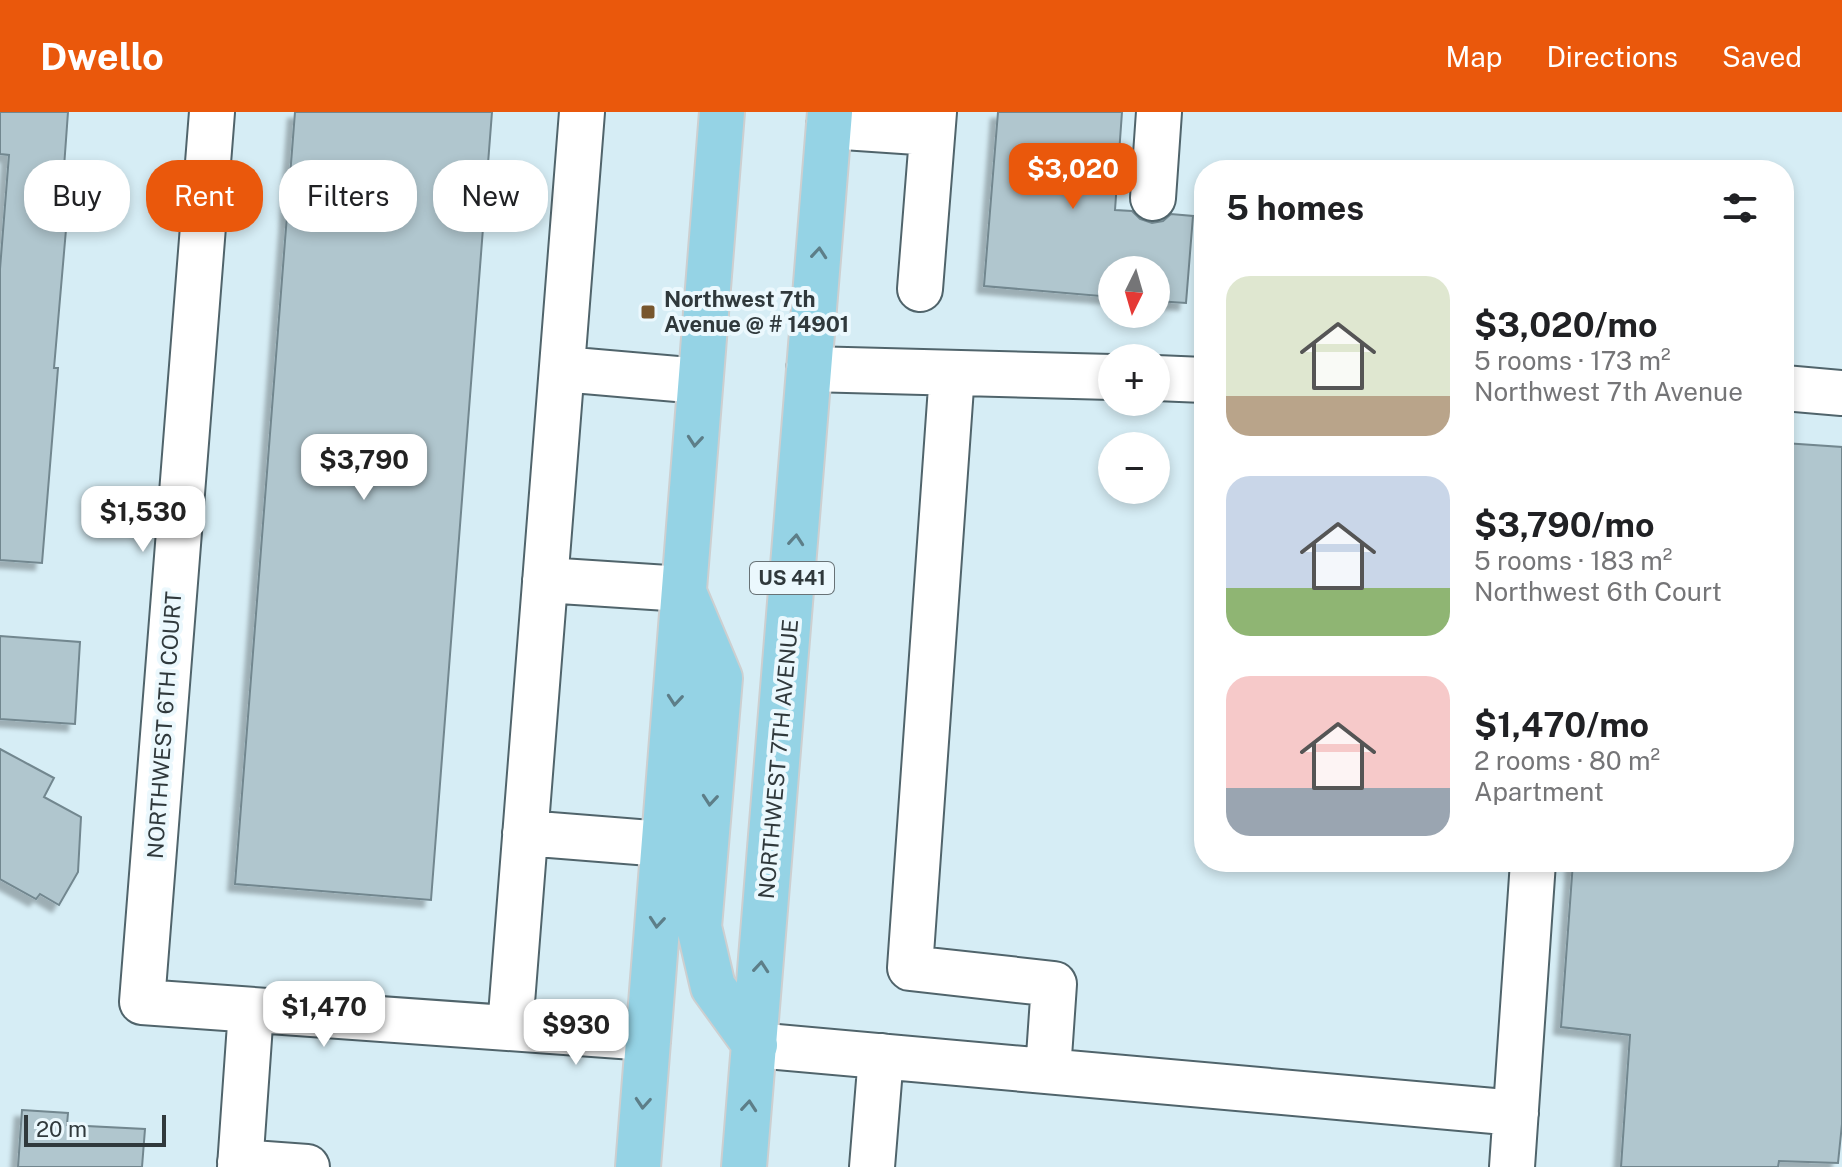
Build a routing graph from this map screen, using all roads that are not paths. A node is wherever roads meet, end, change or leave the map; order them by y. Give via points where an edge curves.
1 (212, 112) edge
2 (582, 112) edge
3 (722, 112) edge
4 (1159, 112) edge
5 (830, 119) edge
6 (933, 122) edge
7 (1153, 198) dead end
8 (920, 289) dead end
9 (562, 369) junction
10 (809, 369) junction
11 (952, 373) junction
12 (1098, 377) edge
13 (1170, 379) edge
14 (1194, 380) edge
15 (700, 381) junction
16 (1794, 389) edge
17 (1842, 393) edge
18 (545, 580) junction
19 (683, 589) junction
20 (525, 833) junction
21 (663, 844) junction
22 (1532, 872) edge
23 (251, 1010) junction
24 (510, 1028) junction
25 (648, 1038) junction
26 (755, 1045) junction
27 (881, 1056) junction
28 (1048, 1071) junction
29 (1516, 1113) junction
30 (240, 1164) edge
31 (307, 1167) edge
32 (638, 1167) edge
33 (744, 1167) edge
34 (872, 1167) edge
35 (1512, 1167) edge

1 - 23 street, NORTHWEST 6TH COURT via 142,1002
2 - 9 street
3 - 15 main road
4 - 7 street
5 - 6 street
10 -> 5 main road, NORTHWEST 7TH AVENUE / US 441
6 - 8 street
9 - 15 street
9 - 18 street
10 - 11 street
26 -> 10 main road, NORTHWEST 7TH AVENUE / US 441
11 - 12 street
11 - 28 street via 910,968 1054,984
13 - 14 street
15 -> 19 main road
16 - 17 street
18 - 19 street
18 - 20 street
19 -> 21 main road
19 -> 26 main road via 720,678 699,927 713,987
20 - 21 street
20 - 24 street
21 -> 25 main road
22 - 29 street
23 - 24 street
23 - 30 street
24 - 25 street
25 -> 32 main road
26 - 27 street
33 -> 26 main road, NORTHWEST 7TH AVENUE / US 441
27 - 28 street
27 - 34 street
28 - 29 street
29 - 35 street
30 - 31 street

